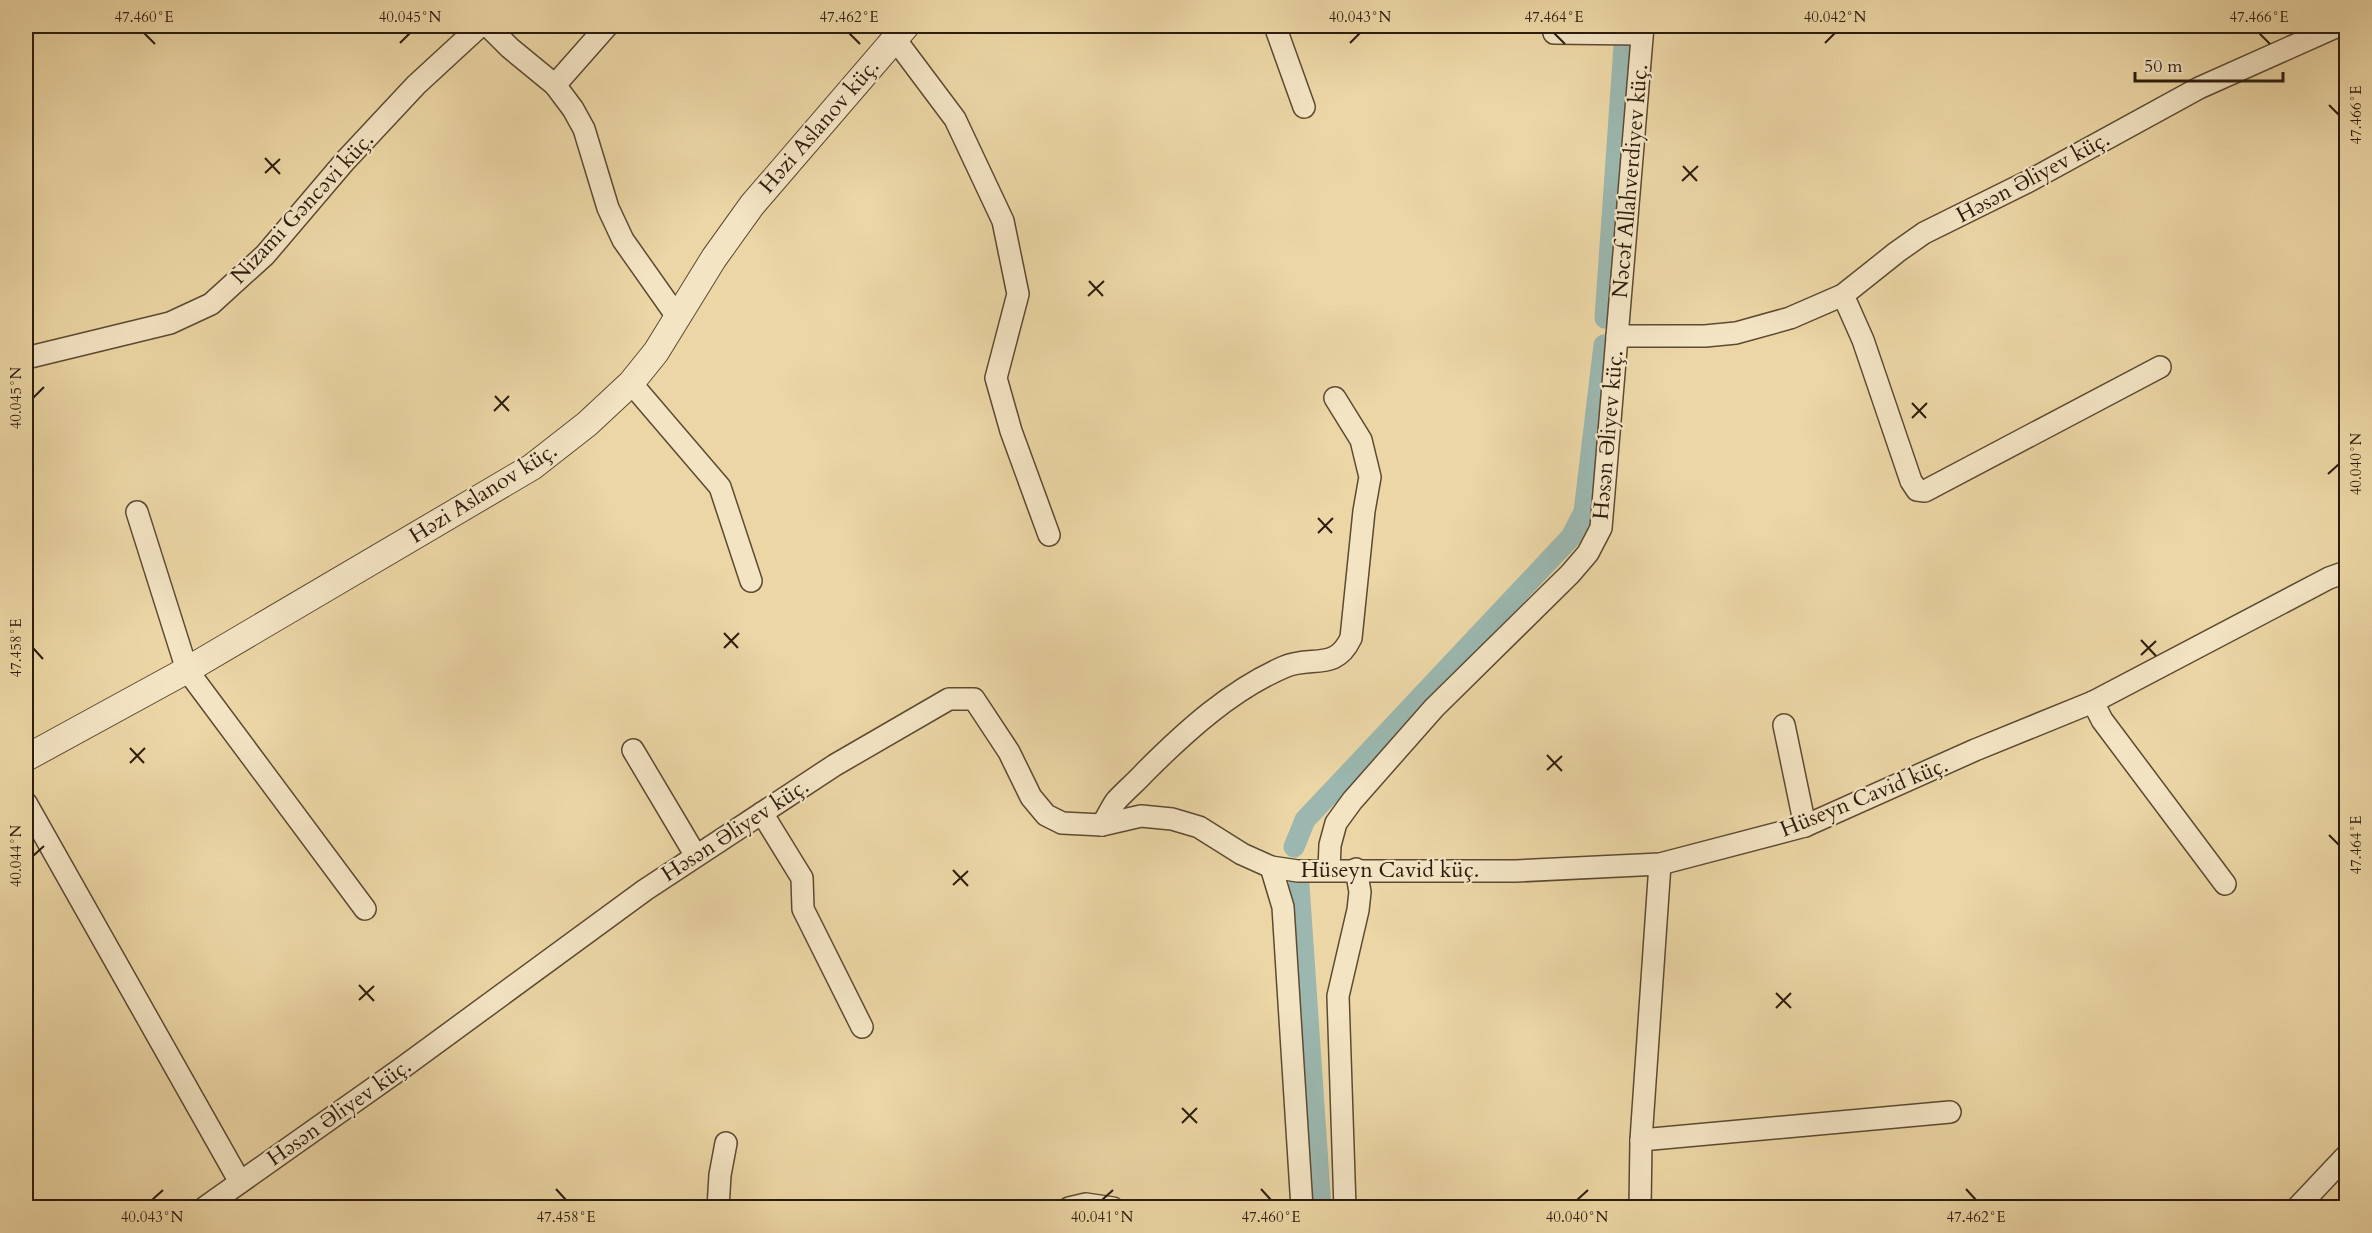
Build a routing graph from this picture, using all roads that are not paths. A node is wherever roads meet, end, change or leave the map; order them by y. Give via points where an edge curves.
1 (480, 26) edge
2 (489, 26) edge
3 (607, 26) edge
4 (1275, 26) edge
5 (2338, 26) edge
6 (1642, 30) edge
7 (901, 32) edge
8 (1554, 33) dead end
9 (555, 85) junction
10 (1304, 107) dead end
11 (1843, 296) junction
12 (678, 318) junction
13 (1617, 336) junction
14 (26, 358) edge
15 (2160, 368) dead end
16 (631, 383) junction
17 (1335, 398) dead end
18 (137, 512) dead end
19 (1049, 535) dead end
20 (2346, 572) edge
21 (751, 581) dead end
22 (187, 670) junction
23 (2093, 702) junction
24 (1784, 725) dead end
25 (633, 750) dead end
26 (26, 758) edge
27 (26, 803) edge
28 (762, 813) junction
29 (1102, 825) junction
30 (1805, 826) junction
31 (696, 856) junction
32 (1660, 864) junction
33 (1270, 867) junction
34 (1329, 870) junction
35 (1356, 870) junction
36 (2225, 884) dead end
37 (365, 909) dead end
38 (862, 1028) dead end
39 (1950, 1112) dead end
40 (1641, 1140) junction
41 (726, 1143) dead end
42 (2346, 1156) edge
43 (240, 1182) junction
44 (204, 1208) edge
45 (718, 1208) edge
46 (1069, 1208) edge
47 (1113, 1208) edge
48 (1302, 1208) edge
49 (1345, 1208) edge
50 (1640, 1208) edge
51 (2297, 1208) edge

1 - 14 street, Nizami Gəncəvi küç. via 345,161 265,255 211,304 170,323
2 - 9 street
3 - 9 street
4 - 10 street
5 - 11 street, Həsən Əliyev küç. via 2199,88 2029,182 1924,233
6 - 8 street
6 - 13 street, Nəcəf Allahverdiyev küç.
7 - 12 street, Həzi Aslanov küç. via 752,205
7 - 19 street via 955,118 1003,221 1018,294 996,378
9 - 12 street via 584,129 608,208 623,240
11 - 13 street, Həsən Əliyev küç. via 1790,318 1736,333
11 - 15 street via 1863,340 1917,490 1925,491
12 - 16 street, Həzi Aslanov küç.
13 - 34 street, Həsən Əliyev küç. via 1601,528 1588,553 1434,708 1352,801 1336,824
16 - 21 street via 720,487
16 - 22 street, Həzi Aslanov küç. via 532,467
17 - 29 street via 1361,440 1370,477 1352,638 1344,653 1332,659 1286,666 1227,699 1160,757 1116,802
18 - 22 street
20 - 23 street, Hüseyn Cavid küç.
22 - 26 street, Həzi Aslanov küç.
22 - 37 street
23 - 30 street, Hüseyn Cavid küç.
23 - 36 street via 2102,720
24 - 30 street
25 - 31 street
27 - 43 street
28 - 29 street, Həsən Əliyev küç. via 949,699 974,699 1009,752 1031,798 1046,815 1062,823
28 - 31 street, Həsən Əliyev küç.
28 - 38 street via 802,878 803,909
29 - 33 street, Həsən Əliyev küç. via 1141,816 1172,819 1199,827
30 - 32 street, Hüseyn Cavid küç.
31 - 43 street, Həsən Əliyev küç.
32 - 35 street, Hüseyn Cavid küç. via 1516,871
32 - 40 street
33 - 34 street, Hüseyn Cavid küç.
33 - 48 street via 1283,907
34 - 35 street, Hüseyn Cavid küç.
35 - 49 street via 1358,910 1338,996
39 - 40 street
40 - 50 street
41 - 45 street
42 - 51 street
43 - 44 street, Həsən Əliyev küç.
46 - 47 street via 1086,1204

